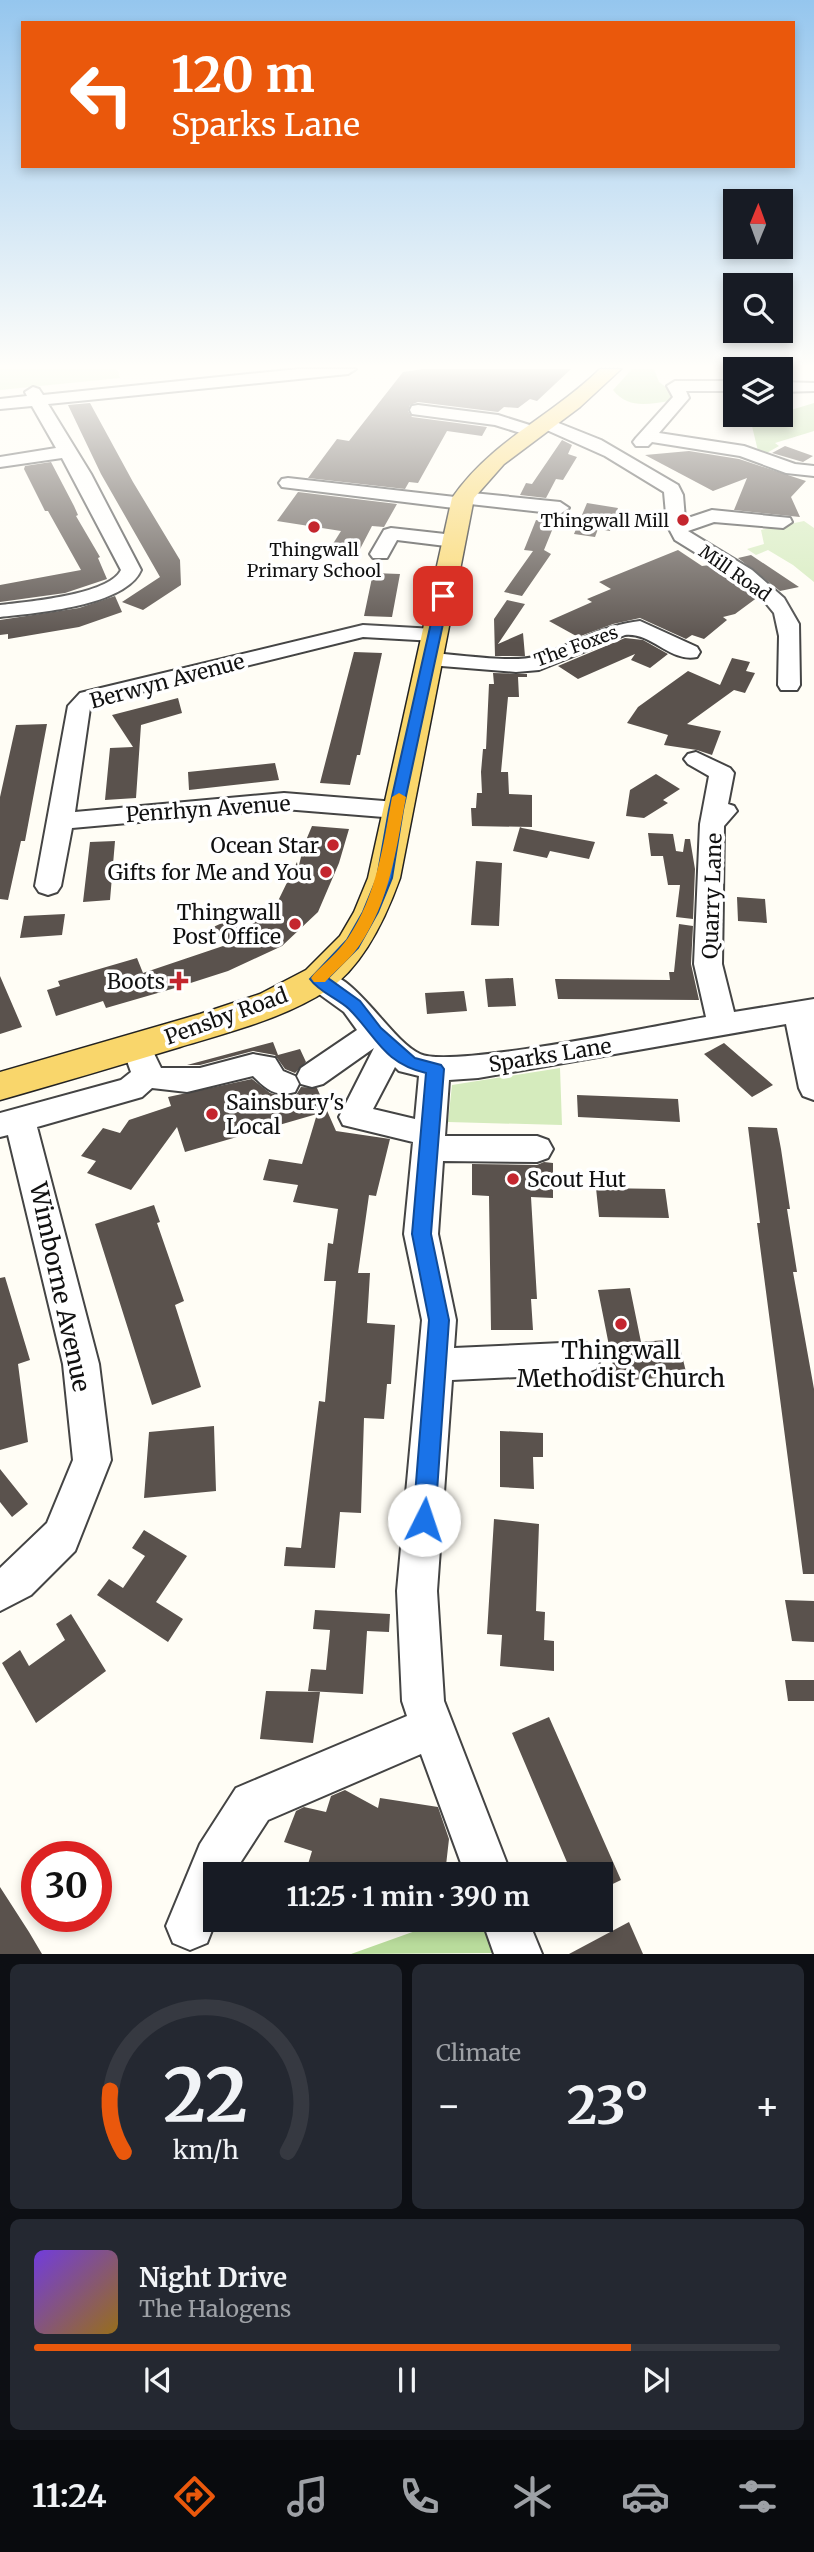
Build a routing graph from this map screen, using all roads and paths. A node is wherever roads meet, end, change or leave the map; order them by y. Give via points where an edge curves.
1 (73, 460) edge
2 (493, 460) edge
3 (647, 460) edge
4 (767, 460) edge
5 (814, 471) edge
6 (288, 483) dead end
7 (462, 501) junction
8 (560, 509) dead end
9 (783, 522) dead end
10 (678, 528) junction
11 (454, 541) junction
12 (380, 554) dead end
13 (0, 611) edge
14 (432, 647) junction
15 (690, 652) dead end
16 (789, 685) dead end
17 (696, 759) dead end
18 (396, 810) junction
19 (61, 821) junction
20 (48, 886) dead end
21 (318, 979) junction
22 (806, 1010) edge
23 (723, 1026) junction
24 (383, 1039) junction
25 (137, 1047) junction
26 (435, 1069) junction
27 (147, 1075) junction
28 (0, 1086) edge
29 (814, 1088) edge
30 (10, 1122) edge
31 (429, 1141) junction
32 (537, 1149) dead end
33 (583, 1359) dead end
34 (436, 1365) junction
35 (0, 1591) edge
36 (432, 1727) junction
37 (483, 1862) edge
38 (190, 1926) dead end
39 (510, 1932) edge
40 (518, 1954) edge

1 - 13 street via 131,570 126,580 107,589
2 - 7 main road, Pensby Road
3 - 10 street via 676,496
4 - 5 street via 792,470
6 - 7 street
7 - 8 street
7 - 11 main road, Pensby Road
9 - 10 street via 712,516
10 - 16 street, Mill Road via 692,543 766,591 786,620
11 - 12 street via 391,534
11 - 14 main road, Pensby Road
14 - 15 street, The Foxes via 516,665 539,663 642,622
14 - 18 main road, Pensby Road
14 - 19 street, Berwyn Avenue via 363,631 88,698 79,706
17 - 23 street, Quarry Lane via 722,773 708,964
18 - 19 street, Penrhyn Avenue via 284,801
18 - 21 main road, Pensby Road via 384,878 371,912 352,944
19 - 20 street, Berwyn Avenue
21 - 24 street, Sparks Lane via 354,1005
21 - 25 main road, Pensby Road via 273,1003
22 - 23 street, Sparks Lane
22 - 29 street
23 - 26 street, Sparks Lane via 478,1067
24 - 26 street, Sparks Lane via 410,1063
24 - 27 street via 298,1080 272,1079 264,1066 253,1065 187,1082 159,1081
24 - 31 street via 354,1117
25 - 27 street, Pensby Road
25 - 28 main road, Pensby Road
26 - 31 street
27 - 30 street via 131,1089
30 - 35 street, Wimborne Avenue via 81,1364 92,1460 61,1536 17,1581
31 - 32 street
31 - 34 street via 421,1234 439,1320
33 - 34 street
34 - 36 street via 417,1591 423,1701
36 - 37 street
36 - 38 street via 251,1804 216,1860
39 - 40 street

